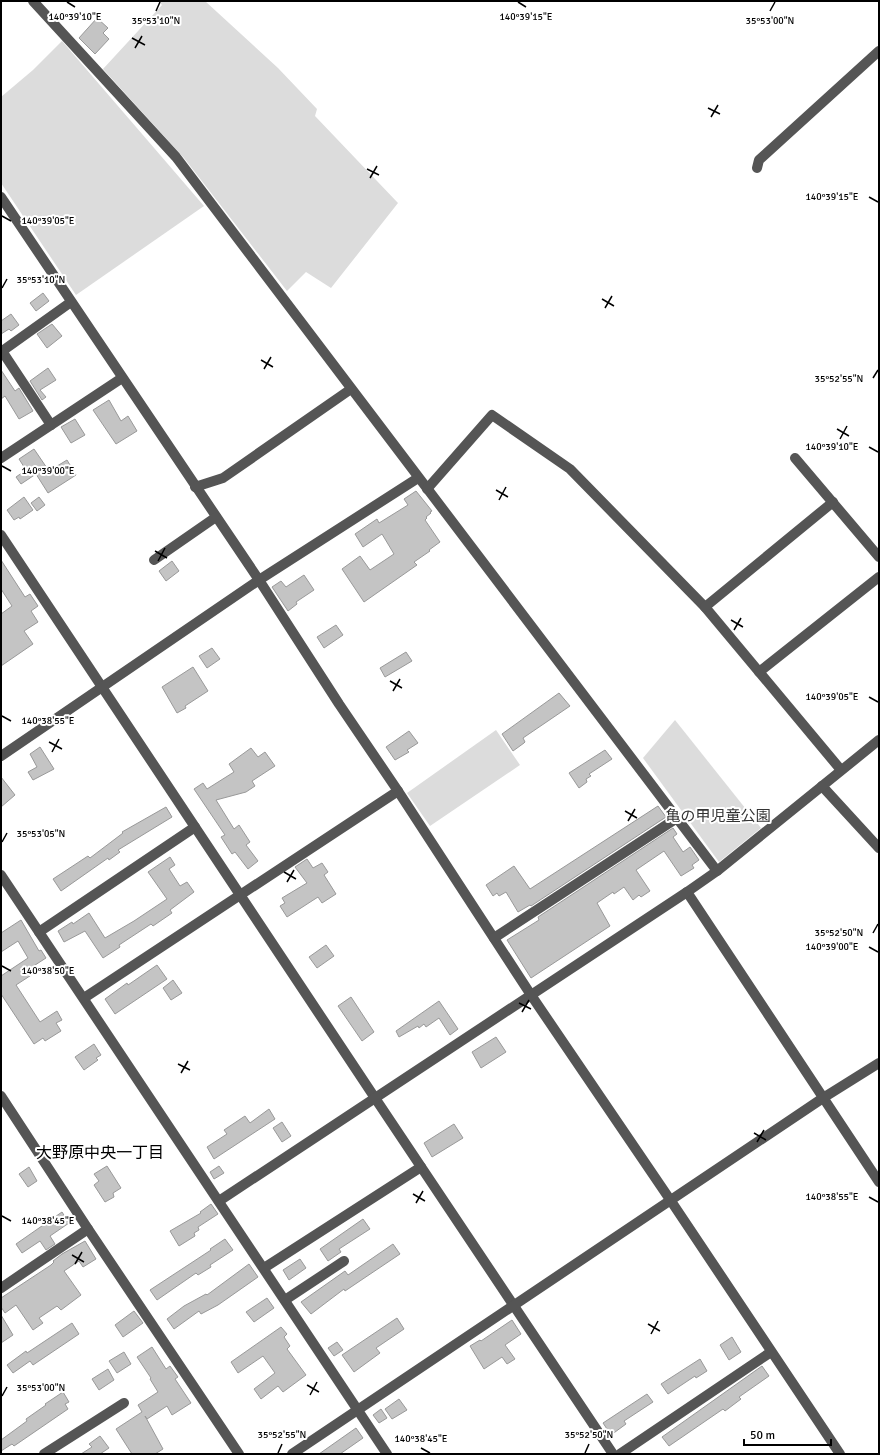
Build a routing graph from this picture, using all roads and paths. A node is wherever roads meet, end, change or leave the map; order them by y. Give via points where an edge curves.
1 (33, 1) edge
2 (879, 52) edge
3 (757, 168) dead end
4 (1, 197) edge
5 (71, 302) junction
6 (2, 352) edge
7 (122, 378) junction
8 (351, 389) junction
9 (51, 425) junction
10 (1, 458) edge
11 (795, 458) dead end
12 (418, 478) junction
13 (196, 487) junction
14 (427, 489) junction
15 (834, 502) junction
16 (216, 517) junction
17 (1, 535) edge
18 (879, 557) edge
19 (154, 560) dead end
20 (879, 577) edge
21 (259, 580) junction
22 (704, 607) junction
23 (759, 672) junction
24 (102, 687) junction
25 (879, 740) edge
26 (1, 756) edge
27 (842, 770) junction
28 (822, 786) junction
29 (398, 791) junction
30 (677, 818) junction
31 (195, 827) junction
32 (879, 848) edge
33 (717, 871) junction
34 (1, 875) edge
35 (687, 892) junction
36 (240, 895) junction
37 (39, 932) junction
38 (494, 938) junction
39 (531, 995) junction
40 (84, 998) junction
41 (879, 1063) edge
42 (1, 1096) edge
43 (375, 1098) junction
44 (823, 1098) junction
45 (421, 1167) junction
46 (879, 1182) edge
47 (219, 1201) junction
48 (671, 1201) junction
49 (88, 1229) junction
50 (344, 1261) dead end
51 (264, 1268) junction
52 (1, 1288) edge
53 (285, 1300) junction
54 (514, 1305) junction
55 (771, 1352) junction
56 (124, 1402) dead end
57 (357, 1409) junction
58 (44, 1454) edge
59 (239, 1454) edge
60 (292, 1454) edge
61 (387, 1454) edge
62 (613, 1454) edge
63 (620, 1454) edge
64 (840, 1454) edge

1 - 8 street via 176,158
2 - 3 street via 759,160
4 - 5 street
5 - 6 street
5 - 7 street
6 - 9 street
7 - 9 street
7 - 13 street
8 - 12 street
8 - 13 street via 223,478
9 - 10 street
11 - 15 street
12 - 14 street
12 - 21 street
13 - 16 street
14 - 22 street via 492,416 570,469
14 - 30 street
15 - 18 street
15 - 22 street
16 - 19 street
16 - 21 street
17 - 24 street
20 - 23 street
21 - 24 street
21 - 29 street
22 - 23 street
23 - 27 street
24 - 26 street
24 - 31 street
25 - 27 street
27 - 28 street
28 - 32 street
28 - 33 street
29 - 36 street
29 - 38 street
30 - 33 street
30 - 38 street
31 - 36 street
31 - 37 street
33 - 35 street
34 - 37 street
35 - 39 street
35 - 44 street
36 - 40 street
36 - 43 street
37 - 40 street
38 - 39 street
39 - 43 street
39 - 48 street
40 - 47 street
41 - 44 street
42 - 49 street
43 - 45 street
43 - 47 street
44 - 46 street
44 - 48 street
45 - 51 street
45 - 54 street
47 - 51 street
48 - 54 street
48 - 55 street
49 - 52 street
49 - 59 street
50 - 53 street
51 - 53 street
53 - 57 street
54 - 57 street
54 - 62 street
55 - 63 street
55 - 64 street
56 - 58 street
57 - 60 street
57 - 61 street

